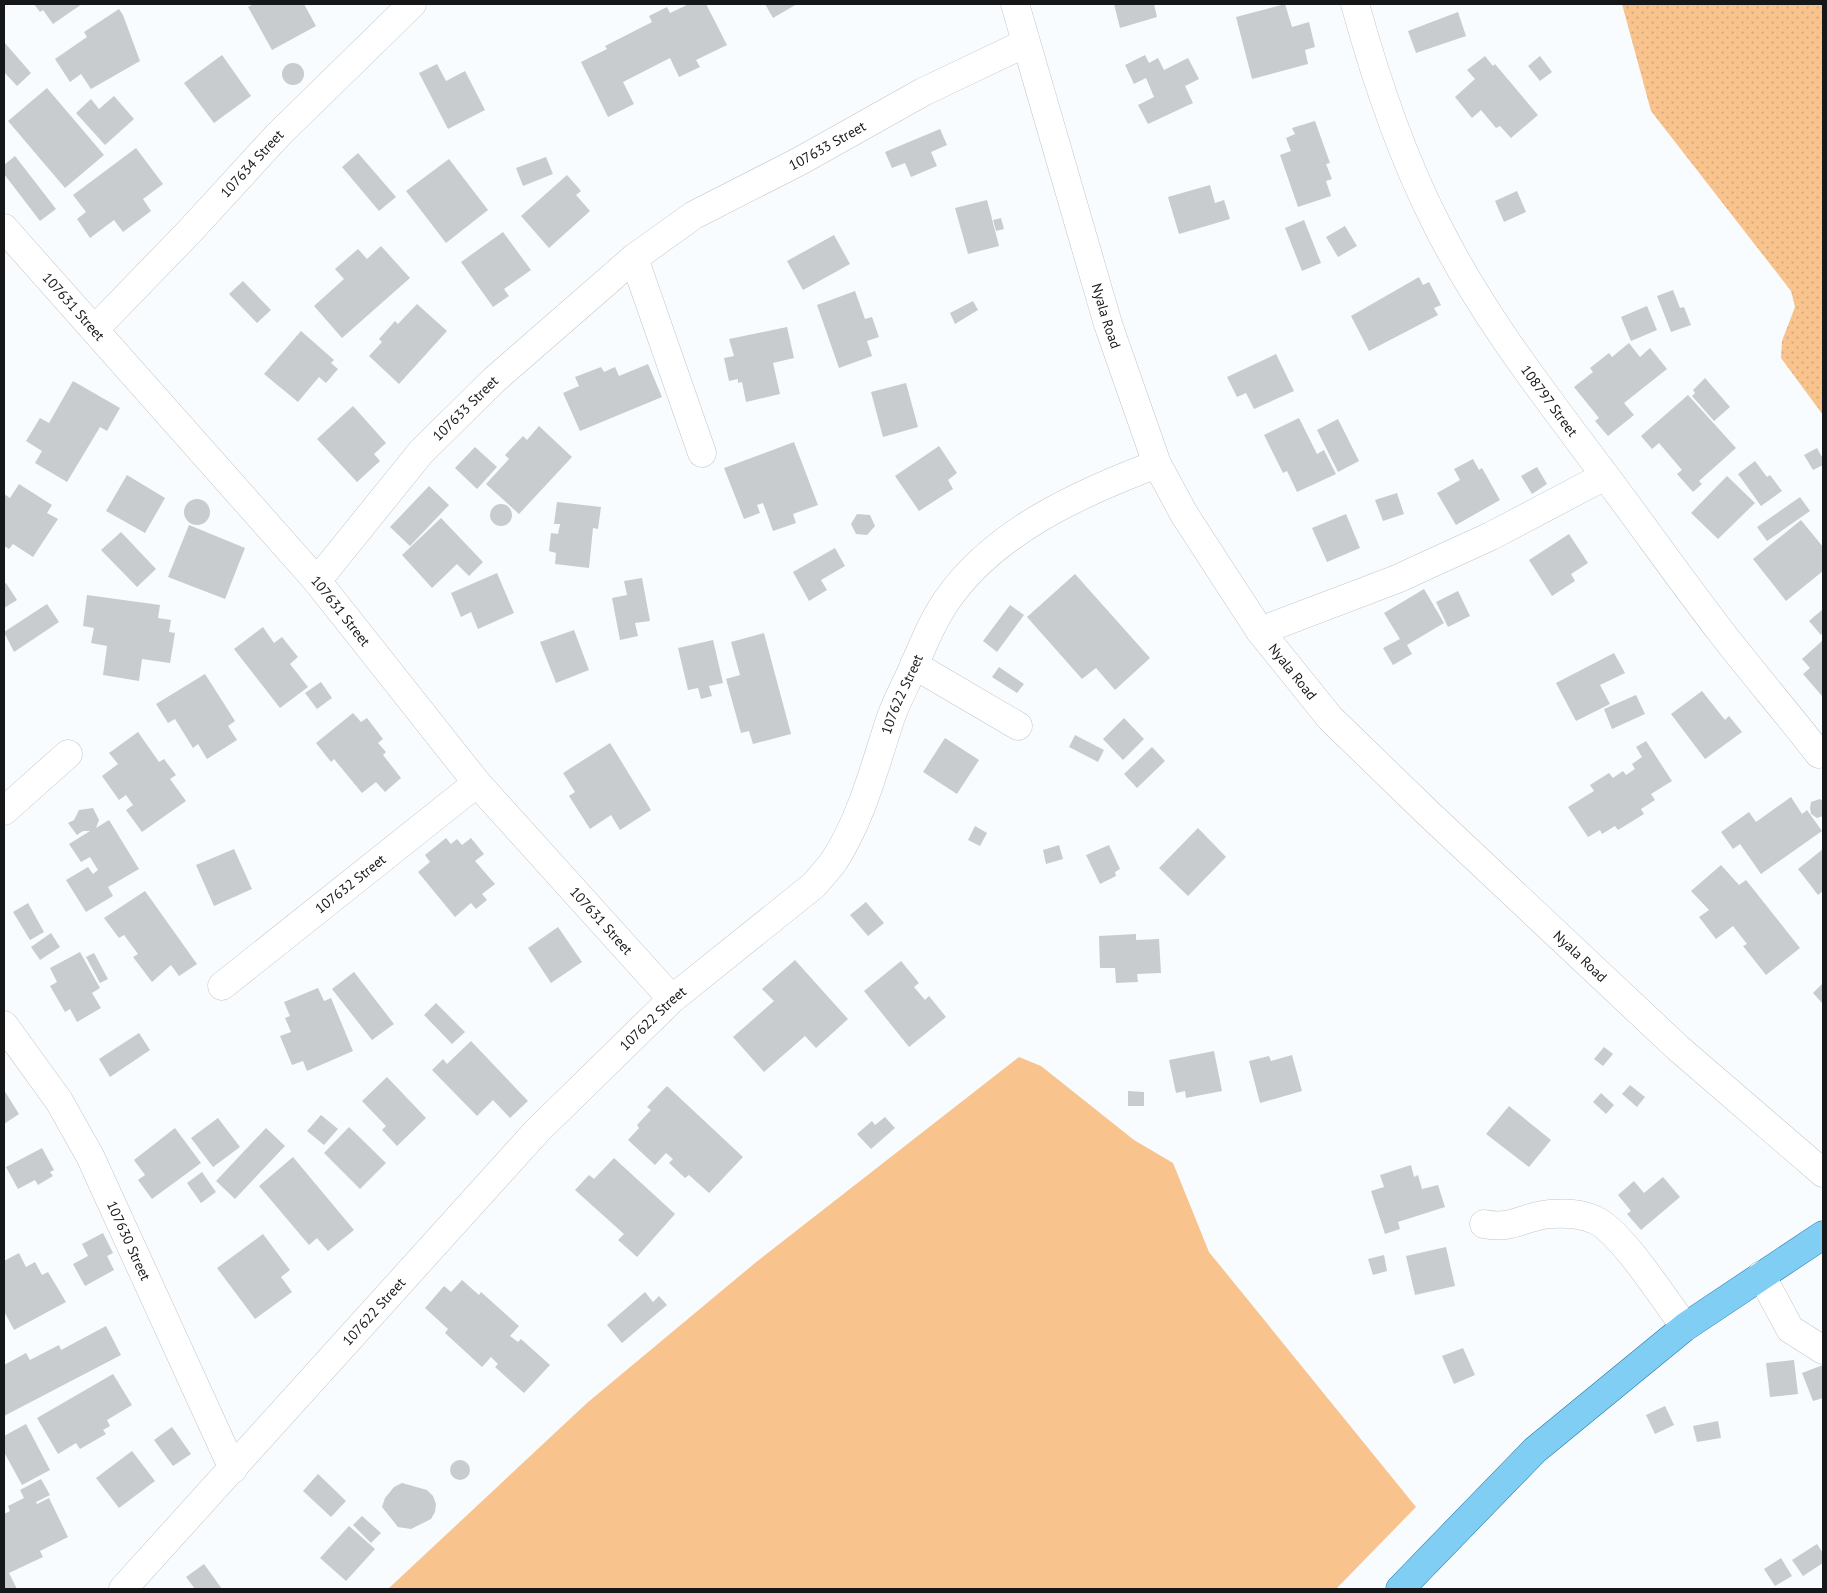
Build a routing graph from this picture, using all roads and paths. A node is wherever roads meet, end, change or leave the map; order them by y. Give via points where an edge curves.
1 (412, 4) edge
2 (1015, 4) edge
3 (1354, 4) edge
4 (1026, 43) junction
5 (4, 228) edge
6 (634, 258) junction
7 (95, 329) junction
8 (702, 453) dead end
9 (1157, 464) junction
10 (1606, 476) junction
11 (317, 581) junction
12 (1260, 630) junction
13 (914, 665) junction
14 (1018, 726) dead end
15 (68, 754) dead end
16 (1818, 754) dead end
17 (477, 782) junction
18 (4, 811) edge
19 (222, 986) dead end
20 (672, 999) junction
21 (4, 1025) edge
22 (1823, 1173) edge
23 (1484, 1224) dead end
24 (1823, 1235) edge
25 (1761, 1276) junction
26 (1685, 1327) junction
27 (1823, 1350) edge
28 (233, 1469) junction
29 (123, 1589) edge
30 (1400, 1589) edge

1 - 7 street, 107634 Street via 278,135
2 - 4 street, Nyala Road
3 - 10 street, 108797 Street via 1376,80 1437,226 1516,358
4 - 6 street, 107633 Street via 923,92 800,161 694,215
4 - 9 street, Nyala Road via 1108,324
5 - 7 street, 107631 Street
6 - 8 street
6 - 11 street, 107633 Street via 494,380 421,452
7 - 11 street, 107631 Street
9 - 12 street, Nyala Road via 1184,514
9 - 13 street, 107622 Street via 1110,482 1050,512 1005,541 947,600 925,636
10 - 12 street via 1491,536 1397,579
10 - 16 street, 108797 Street via 1723,634
11 - 17 street, 107631 Street
12 - 22 street, Nyala Road via 1330,718 1429,814 1678,1048
13 - 14 street
13 - 20 street, 107622 Street via 892,714 862,802 834,861 814,885
15 - 18 street
17 - 19 street, 107632 Street
17 - 20 street, 107631 Street
20 - 28 street, 107622 Street via 537,1131
21 - 28 street, 107630 Street via 59,1101 90,1156
23 - 26 street via 1500,1228 1547,1214 1572,1213 1596,1220 1615,1234
24 - 25 main road
25 - 26 main road
25 - 27 street via 1790,1329
26 - 30 main road via 1535,1450
28 - 29 street, 107622 Street

